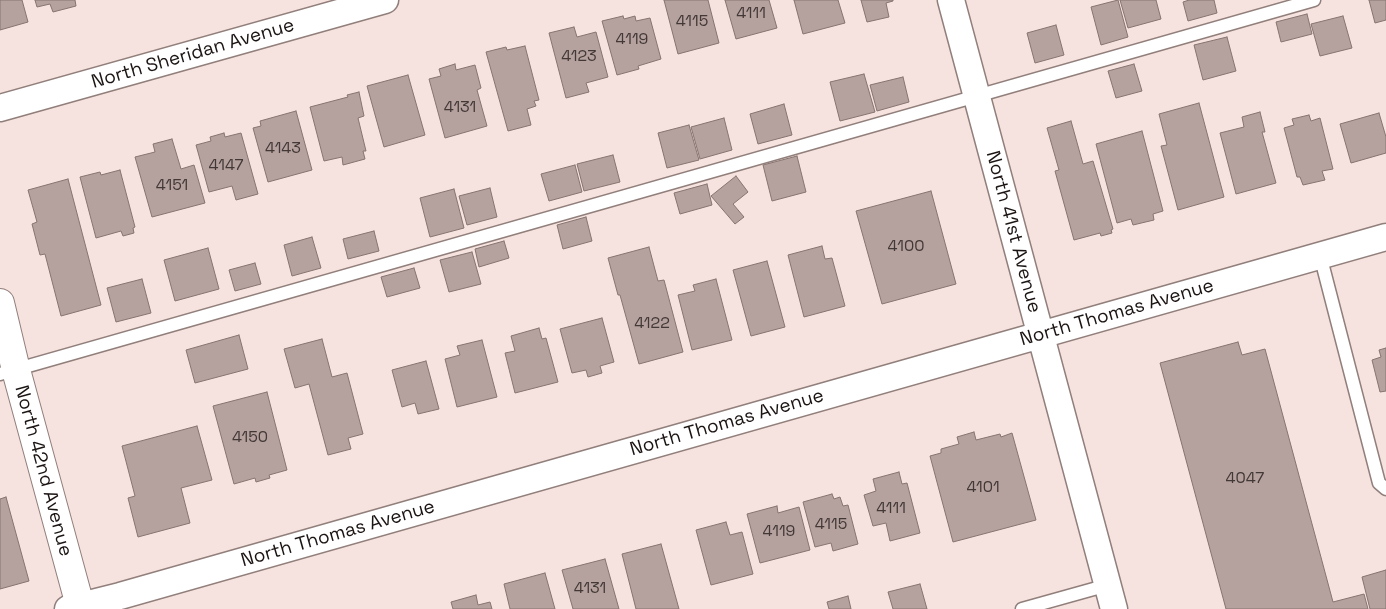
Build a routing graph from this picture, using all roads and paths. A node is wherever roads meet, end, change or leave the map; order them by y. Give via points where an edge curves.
1 (385, 0) edge
2 (952, 0) edge
3 (1314, 0) edge
4 (977, 96) junction
5 (0, 108) edge
6 (1386, 237) edge
7 (1320, 255) junction
8 (0, 303) edge
9 (1041, 334) junction
10 (8, 372) edge
11 (1386, 490) edge
12 (1111, 597) edge
13 (76, 608) edge
14 (1022, 609) edge

1 - 5 street, North Sheridan Avenue
2 - 4 street, North 41st Avenue
3 - 4 lane
4 - 9 street, North 41st Avenue
4 - 10 lane
6 - 7 street, North Thomas Avenue
7 - 9 street, North Thomas Avenue
7 - 11 lane via 1379,483
8 - 10 street, North 42nd Avenue
9 - 12 street, North 41st Avenue
9 - 13 street, North Thomas Avenue
10 - 13 street, North 42nd Avenue
12 - 14 lane

